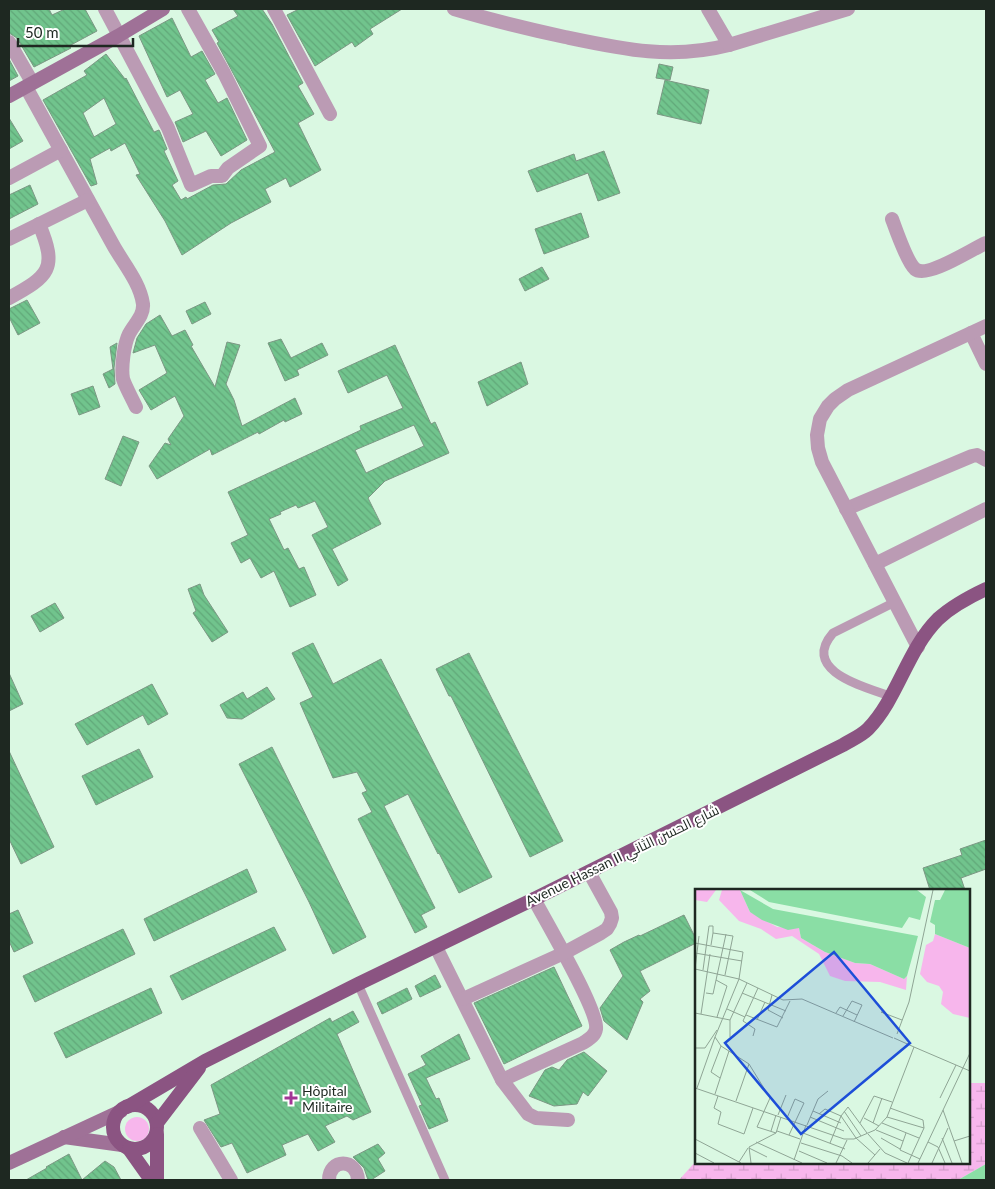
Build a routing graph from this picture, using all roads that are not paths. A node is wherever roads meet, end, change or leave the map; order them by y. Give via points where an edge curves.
1 (105, 9) edge
2 (163, 9) edge
3 (188, 9) edge
4 (274, 9) edge
5 (454, 9) edge
6 (708, 9) edge
7 (848, 9) edge
8 (118, 36) junction
9 (9, 42) edge
10 (729, 45) junction
11 (29, 85) junction
12 (9, 96) edge
13 (330, 114) dead end
14 (61, 150) junction
15 (9, 178) edge
16 (88, 200) junction
17 (892, 219) dead end
18 (39, 224) junction
19 (9, 239) edge
20 (986, 243) edge
21 (9, 298) edge
22 (986, 326) edge
23 (970, 333) junction
24 (986, 364) edge
25 (136, 407) dead end
26 (986, 460) edge
27 (846, 509) junction
28 (986, 509) edge
29 (875, 564) junction
30 (986, 589) edge
31 (895, 602) junction
32 (918, 647) junction
33 (890, 696) junction
34 (589, 872) junction
35 (534, 899) junction
36 (436, 947) junction
37 (564, 952) junction
38 (358, 984) junction
39 (463, 999) junction
40 (205, 1061) junction
41 (502, 1080) junction
42 (124, 1109) junction
43 (568, 1120) dead end
44 (157, 1127) junction
45 (200, 1128) dead end
46 (63, 1136) junction
47 (126, 1147) junction
48 (9, 1163) edge
49 (151, 1180) edge
50 (157, 1180) edge
51 (230, 1180) edge
52 (329, 1180) edge
53 (358, 1180) edge
54 (445, 1180) edge

1 - 8 street
2 - 8 main road
3 - 8 street via 260,146 228,168 222,176 211,176 191,185 168,128
4 - 13 street
5 - 10 street via 501,23 618,48 691,53
6 - 10 street
7 - 10 street
8 - 11 main road
9 - 11 street
11 - 12 main road
11 - 14 street
14 - 15 street
14 - 16 street
16 - 18 street
16 - 25 street via 136,284 143,305 141,315 129,334 123,364 123,379
17 - 20 street via 911,264 919,271 942,265
18 - 19 street
18 - 21 street via 49,254 47,268 32,285
22 - 23 street
23 - 24 street
23 - 27 street via 848,390 828,406 816,435 818,448
26 - 27 street via 972,456
27 - 29 street
28 - 29 street
29 - 31 street
30 - 32 main road, Avenue Hassan II شارع الحسن الثاني via 943,614
31 - 32 street
31 - 33 lane via 833,633 824,653 830,667 839,676
32 - 33 main road, Avenue Hassan II شارع الحسن الثاني
33 - 34 main road, Avenue Hassan II شارع الحسن الثاني via 868,729 843,745
34 - 35 main road, Avenue Hassan II شارع الحسن الثاني
34 - 37 street via 612,918 607,929
35 - 36 main road, Avenue Hassan II شارع الحسن الثاني
35 - 37 street
36 - 38 main road, Avenue Hassan II شارع الحسن الثاني
36 - 39 street
37 - 39 street
37 - 41 street via 595,1016 594,1035
38 - 40 main road, Avenue Hassan II شارع الحسن الثاني
38 - 54 lane
39 - 41 street
40 - 42 main road, Avenue Hassan II شارع الحسن الثاني
40 - 44 main road, Avenue Hassan II شارع الحسن الثاني
41 - 43 street via 528,1114 536,1118
42 - 44 main road via 146,1108
42 - 46 main road
42 - 47 main road via 113,1125 117,1140
44 - 47 main road via 155,1137 147,1146 136,1150
44 - 50 main road
45 - 51 street
46 - 47 main road
46 - 48 main road
47 - 49 main road
52 - 53 street via 332,1169 345,1164 353,1167

